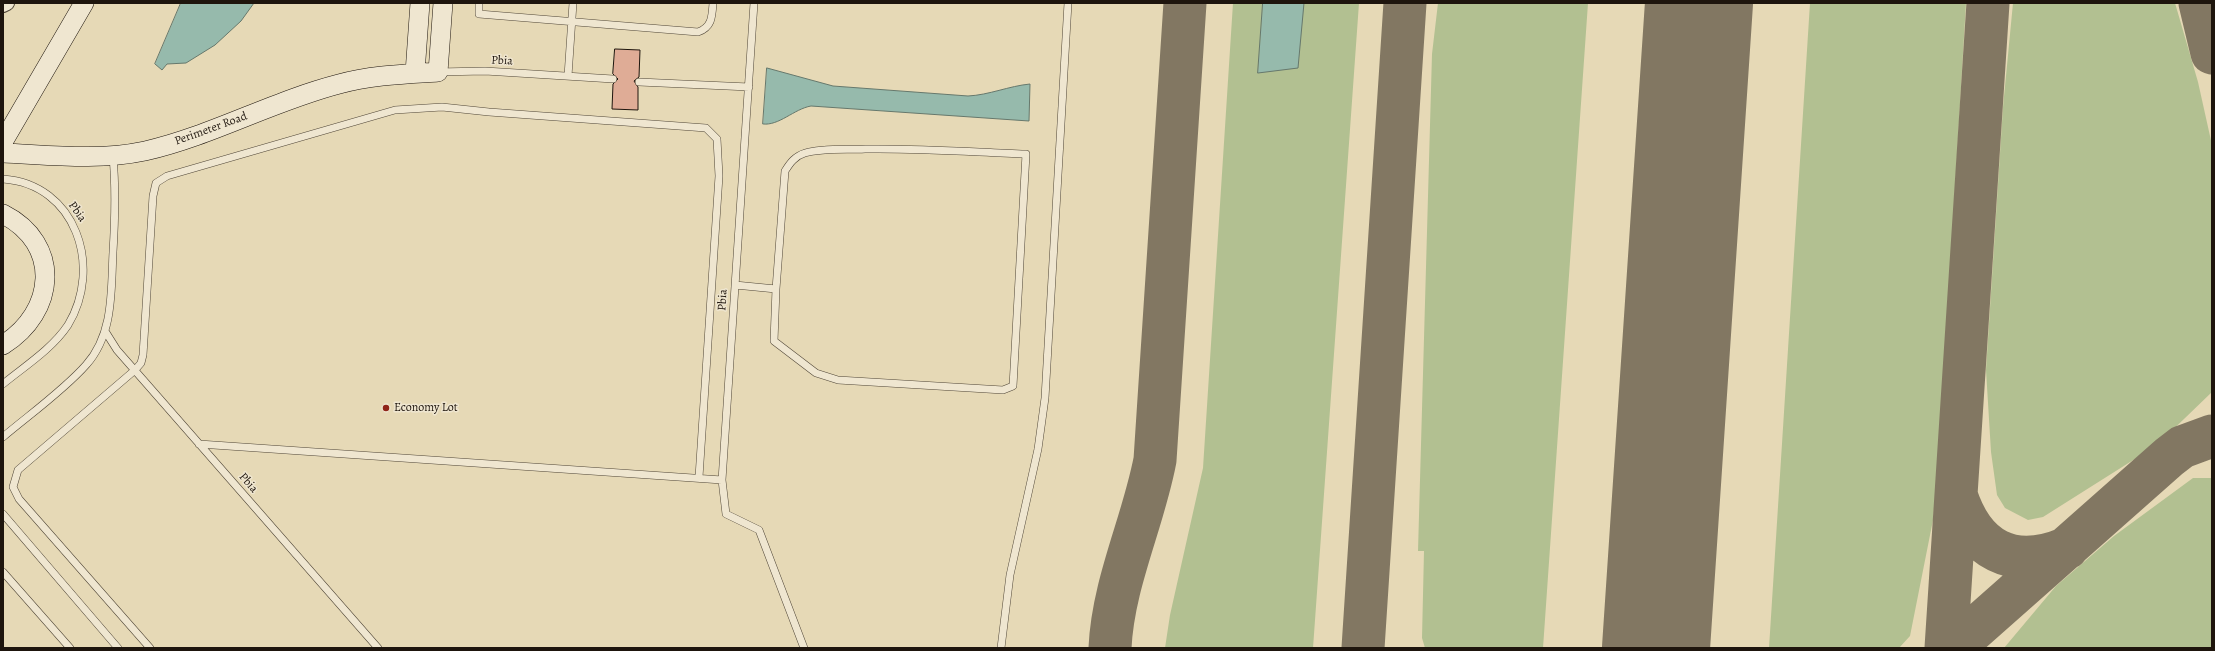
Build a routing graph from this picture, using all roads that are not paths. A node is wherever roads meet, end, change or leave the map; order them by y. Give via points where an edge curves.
1 (6, 3) edge
2 (84, 3) edge
3 (420, 3) edge
4 (443, 3) edge
5 (479, 3) edge
6 (573, 3) edge
7 (713, 3) edge
8 (754, 3) edge
9 (1068, 3) edge
10 (3, 5) edge
11 (572, 21) junction
12 (438, 72) junction
13 (415, 73) junction
14 (568, 76) junction
15 (613, 79) dead end
16 (639, 82) dead end
17 (749, 87) junction
18 (3, 142) edge
19 (3, 153) edge
20 (113, 155) junction
21 (3, 180) edge
22 (3, 214) edge
23 (735, 285) junction
24 (776, 289) junction
25 (105, 331) junction
26 (3, 346) edge
27 (135, 370) junction
28 (3, 384) edge
29 (3, 437) edge
30 (199, 444) junction
31 (699, 477) junction
32 (722, 480) junction
33 (3, 514) edge
34 (3, 572) edge
35 (70, 648) edge
36 (118, 648) edge
37 (150, 648) edge
38 (378, 648) edge
39 (804, 648) edge
40 (1001, 648) edge

1 - 10 street
2 - 18 street
3 - 13 street
4 - 12 street
5 - 11 lane via 479,14
6 - 11 lane
7 - 11 lane via 711,22 706,29 698,32
8 - 17 lane, Pbia
9 - 40 lane via 1045,398 1038,449 1010,575
11 - 14 lane
12 - 13 street, Perimeter Road
12 - 14 lane, Pbia via 485,71
13 - 20 street, Perimeter Road via 339,84 173,143 144,151
14 - 15 lane, Pbia
16 - 17 lane
17 - 23 lane, Pbia
19 - 20 street, Perimeter Road
20 - 25 lane via 116,192 110,307
21 - 28 lane, Pbia via 25,182 57,204 75,226 82,254 82,285 75,310 55,342
22 - 26 street via 24,229 36,244 44,264 45,284 40,305 30,324
23 - 24 lane
23 - 32 lane, Pbia
24 - 24 lane via 774,341 816,373 838,380 1002,390 1013,386 1026,154 891,149 805,153 796,157 785,171
25 - 27 lane, Pbia via 116,350
25 - 29 lane via 98,349 86,365
27 - 30 lane, Pbia
27 - 31 lane via 144,355 153,196 156,183 167,176 395,110 442,107 706,128 717,139 719,176
27 - 37 lane via 18,470 13,487 19,500
30 - 31 lane
30 - 38 lane, Pbia
31 - 32 lane
32 - 39 lane, Pbia via 726,514 759,530
33 - 36 lane
34 - 35 lane

